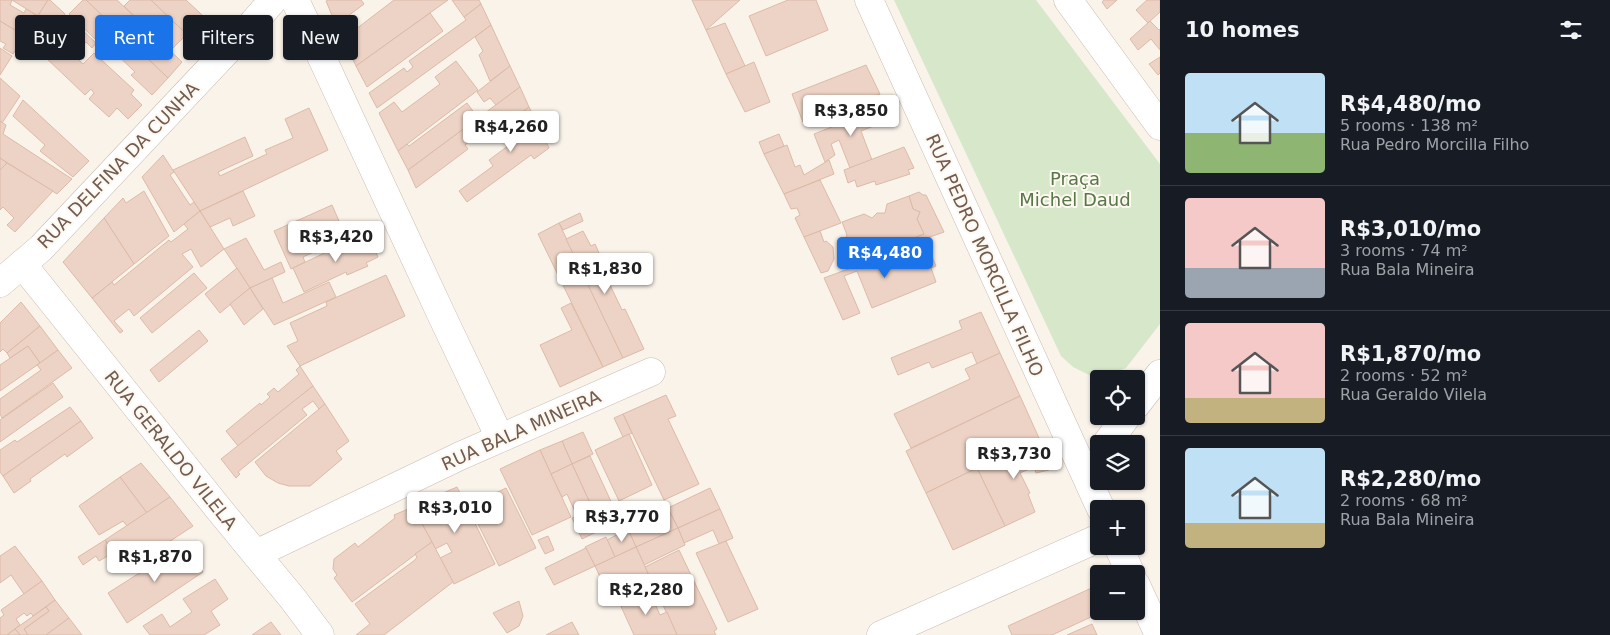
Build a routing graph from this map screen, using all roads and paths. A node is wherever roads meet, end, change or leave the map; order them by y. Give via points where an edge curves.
1 (273, 0) edge
2 (296, 0) edge
3 (869, 0) edge
4 (1068, 0) edge
5 (1160, 126) edge
6 (22, 264) junction
7 (0, 283) edge
8 (651, 372) dead end
9 (1160, 374) edge
10 (1145, 393) edge
11 (500, 438) junction
12 (1090, 461) edge
13 (1090, 542) edge
14 (256, 554) junction
15 (1145, 605) edge
16 (320, 635) edge
17 (881, 635) edge
18 (1159, 635) edge

1 - 6 street, RUA DELFINA DA CUNHA via 41,248
2 - 11 street
3 - 12 street, RUA PEDRO MORCILLA FILHO
4 - 5 street
6 - 7 street, RUA DELFINA DA CUNHA
6 - 14 street, RUA GERALDO VILELA
8 - 11 street, RUA BALA MINEIRA
9 - 10 street
11 - 14 street, RUA BALA MINEIRA
13 - 17 street
14 - 16 street, RUA GERALDO VILELA
15 - 18 street

